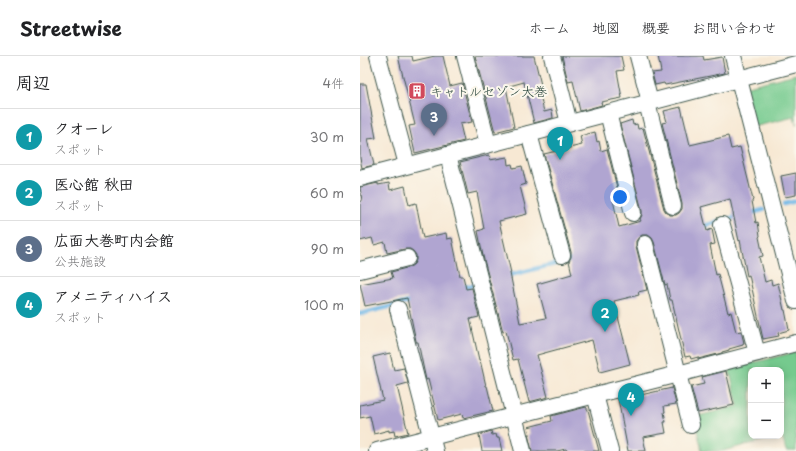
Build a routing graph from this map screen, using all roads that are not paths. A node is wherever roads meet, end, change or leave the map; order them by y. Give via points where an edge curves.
1 (378, 56) edge
2 (464, 56) edge
3 (552, 56) edge
4 (638, 56) edge
5 (733, 56) edge
6 (789, 62) edge
7 (739, 79) junction
8 (648, 102) junction
9 (608, 113) junction
10 (569, 123) junction
11 (530, 134) junction
12 (488, 144) junction
13 (448, 155) junction
14 (407, 165) junction
15 (360, 178) edge
16 (673, 206) dead end
17 (633, 213) dead end
18 (722, 226) dead end
19 (645, 244) dead end
20 (562, 255) dead end
21 (407, 258) dead end
22 (360, 270) edge
23 (796, 302) edge
24 (398, 308) dead end
25 (796, 343) edge
26 (757, 352) junction
27 (678, 374) junction
28 (595, 395) junction
29 (514, 416) junction
30 (691, 425) dead end
31 (433, 444) edge
32 (377, 451) edge
33 (523, 451) edge
34 (610, 451) edge

1 - 14 street
2 - 12 street
3 - 10 street
4 - 8 street
5 - 7 street
6 - 7 street
7 - 8 street
7 - 23 street
8 - 9 street
8 - 16 street
9 - 10 street
9 - 17 street
10 - 11 street
11 - 12 street
11 - 20 street
12 - 13 street
13 - 14 street
13 - 29 street
14 - 15 street
18 - 26 street
19 - 27 street
21 - 22 street
24 - 31 street
25 - 26 street
26 - 27 street
27 - 28 street
27 - 30 street
28 - 29 street
28 - 34 street
29 - 31 street
29 - 33 street
31 - 32 street

